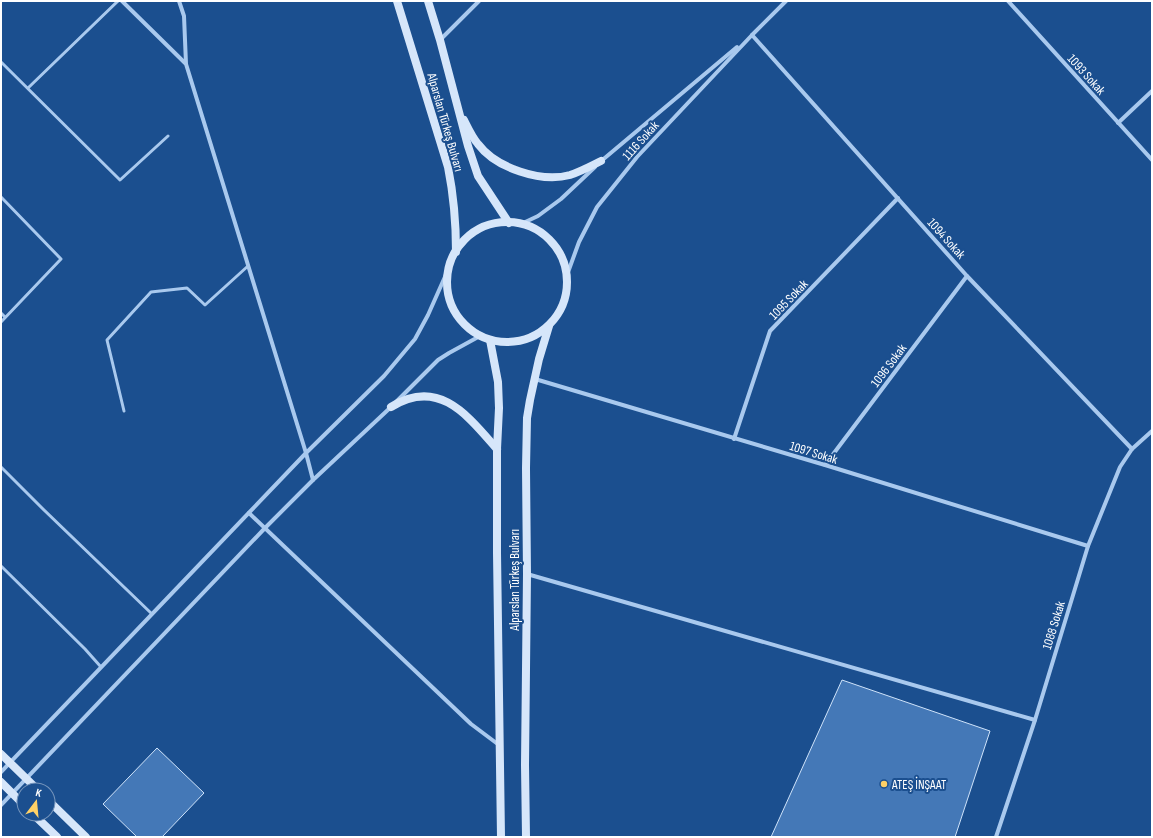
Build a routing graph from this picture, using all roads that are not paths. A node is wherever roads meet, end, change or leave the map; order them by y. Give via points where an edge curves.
1 (118, 1) edge
2 (122, 1) edge
3 (179, 1) edge
4 (397, 1) edge
5 (428, 1) edge
6 (479, 1) edge
7 (786, 1) edge
8 (1008, 1) edge
9 (752, 35) junction
10 (440, 40) junction
11 (1, 62) edge
12 (186, 64) junction
13 (28, 88) junction
14 (1152, 90) edge
15 (458, 111) junction
16 (1118, 123) junction
17 (168, 136) dead end
18 (1152, 160) edge
19 (601, 161) junction
20 (1, 198) edge
21 (898, 198) junction
22 (509, 223) junction
23 (520, 224) junction
24 (456, 252) junction
25 (248, 266) junction
26 (448, 270) junction
27 (567, 275) junction
28 (967, 276) junction
29 (1, 313) edge
30 (6, 317) junction
31 (1, 322) edge
32 (549, 326) junction
33 (480, 336) junction
34 (490, 340) junction
35 (534, 379) junction
36 (391, 407) junction
37 (124, 411) dead end
38 (1152, 431) edge
39 (734, 438) junction
40 (497, 449) junction
41 (1132, 449) junction
42 (306, 453) junction
43 (825, 465) junction
44 (1, 467) edge
45 (313, 480) junction
46 (249, 513) junction
47 (265, 528) junction
48 (1088, 546) junction
49 (1, 566) edge
50 (526, 574) junction
51 (152, 614) junction
52 (101, 667) junction
53 (1035, 720) junction
54 (499, 746) junction
55 (1, 754) edge
56 (10, 762) junction
57 (1, 772) edge
58 (26, 778) junction
59 (1, 782) edge
60 (30, 782) edge
61 (12, 793) junction
62 (16, 797) edge
63 (1, 805) edge
64 (56, 808) edge
65 (41, 822) edge
66 (57, 837) edge
67 (86, 837) edge
68 (501, 837) edge
69 (526, 837) edge
70 (996, 837) edge

1 - 13 lane
2 - 12 street
3 - 12 street via 184,16
4 - 24 main road, Alparslan Türkeş Bulvarı via 448,167 456,216
5 - 10 main road, Alparslan Türkeş Bulvarı
6 - 10 street
7 - 9 street, 1116 Sokak
8 - 16 street, 1093 Sokak
9 - 19 street, 1116 Sokak
9 - 21 street, 1094 Sokak
9 - 27 street, 1116 Sokak via 637,157 596,207
10 - 15 main road, Alparslan Türkeş Bulvarı
11 - 13 lane
12 - 25 street
13 - 17 lane via 120,180
14 - 16 street
15 - 19 main road via 478,145 494,160 532,176 551,178 570,175
15 - 22 main road, Alparslan Türkeş Bulvarı via 478,176
16 - 18 street, 1093 Sokak
19 - 23 street, 1116 Sokak via 561,199 538,216
20 - 30 lane via 61,259
21 - 28 street, 1094 Sokak
21 - 39 street, 1095 Sokak via 770,331
22 - 23 main road, Alparslan Türkeş Bulvarı
22 - 24 main road, Alparslan Türkeş Bulvarı via 493,224 478,230 466,239
23 - 27 main road, Alparslan Türkeş Bulvarı via 538,230 552,242 562,257
24 - 26 main road, Alparslan Türkeş Bulvarı
25 - 37 lane via 205,305 187,288 151,292 107,340
25 - 42 street
26 - 33 main road, Alparslan Türkeş Bulvarı via 448,289 453,308 464,324
26 - 42 street via 414,339 384,376
27 - 32 main road, Alparslan Türkeş Bulvarı via 564,302
28 - 41 street, 1094 Sokak
28 - 43 street, 1096 Sokak
29 - 30 lane
30 - 31 lane
32 - 34 main road, Alparslan Türkeş Bulvarı via 536,335 522,340
32 - 35 main road, Alparslan Türkeş Bulvarı
33 - 34 main road, Alparslan Türkeş Bulvarı
33 - 36 street via 438,360
34 - 40 main road, Alparslan Türkeş Bulvarı via 498,382
35 - 39 street, 1097 Sokak
35 - 50 main road, Alparslan Türkeş Bulvarı via 527,418
36 - 40 main road via 403,399 422,396 446,401 466,414
36 - 45 street
38 - 41 street, 1088 Sokak
39 - 43 street, 1097 Sokak
40 - 54 main road, Alparslan Türkeş Bulvarı
41 - 48 street, 1088 Sokak via 1120,467
42 - 45 street
42 - 46 street
43 - 48 street, 1097 Sokak
44 - 51 lane
45 - 47 street
46 - 47 street
46 - 51 street
47 - 54 street via 471,724
47 - 58 street
48 - 53 street, 1088 Sokak
49 - 52 lane
50 - 53 street
50 - 69 main road, Alparslan Türkeş Bulvarı
51 - 52 street
52 - 56 street
53 - 70 street, 1088 Sokak
54 - 68 main road, Alparslan Türkeş Bulvarı
55 - 56 main road
56 - 57 street
56 - 58 main road
58 - 60 main road
58 - 61 street
59 - 61 main road
61 - 62 main road
61 - 63 street
64 - 67 main road
65 - 66 main road

